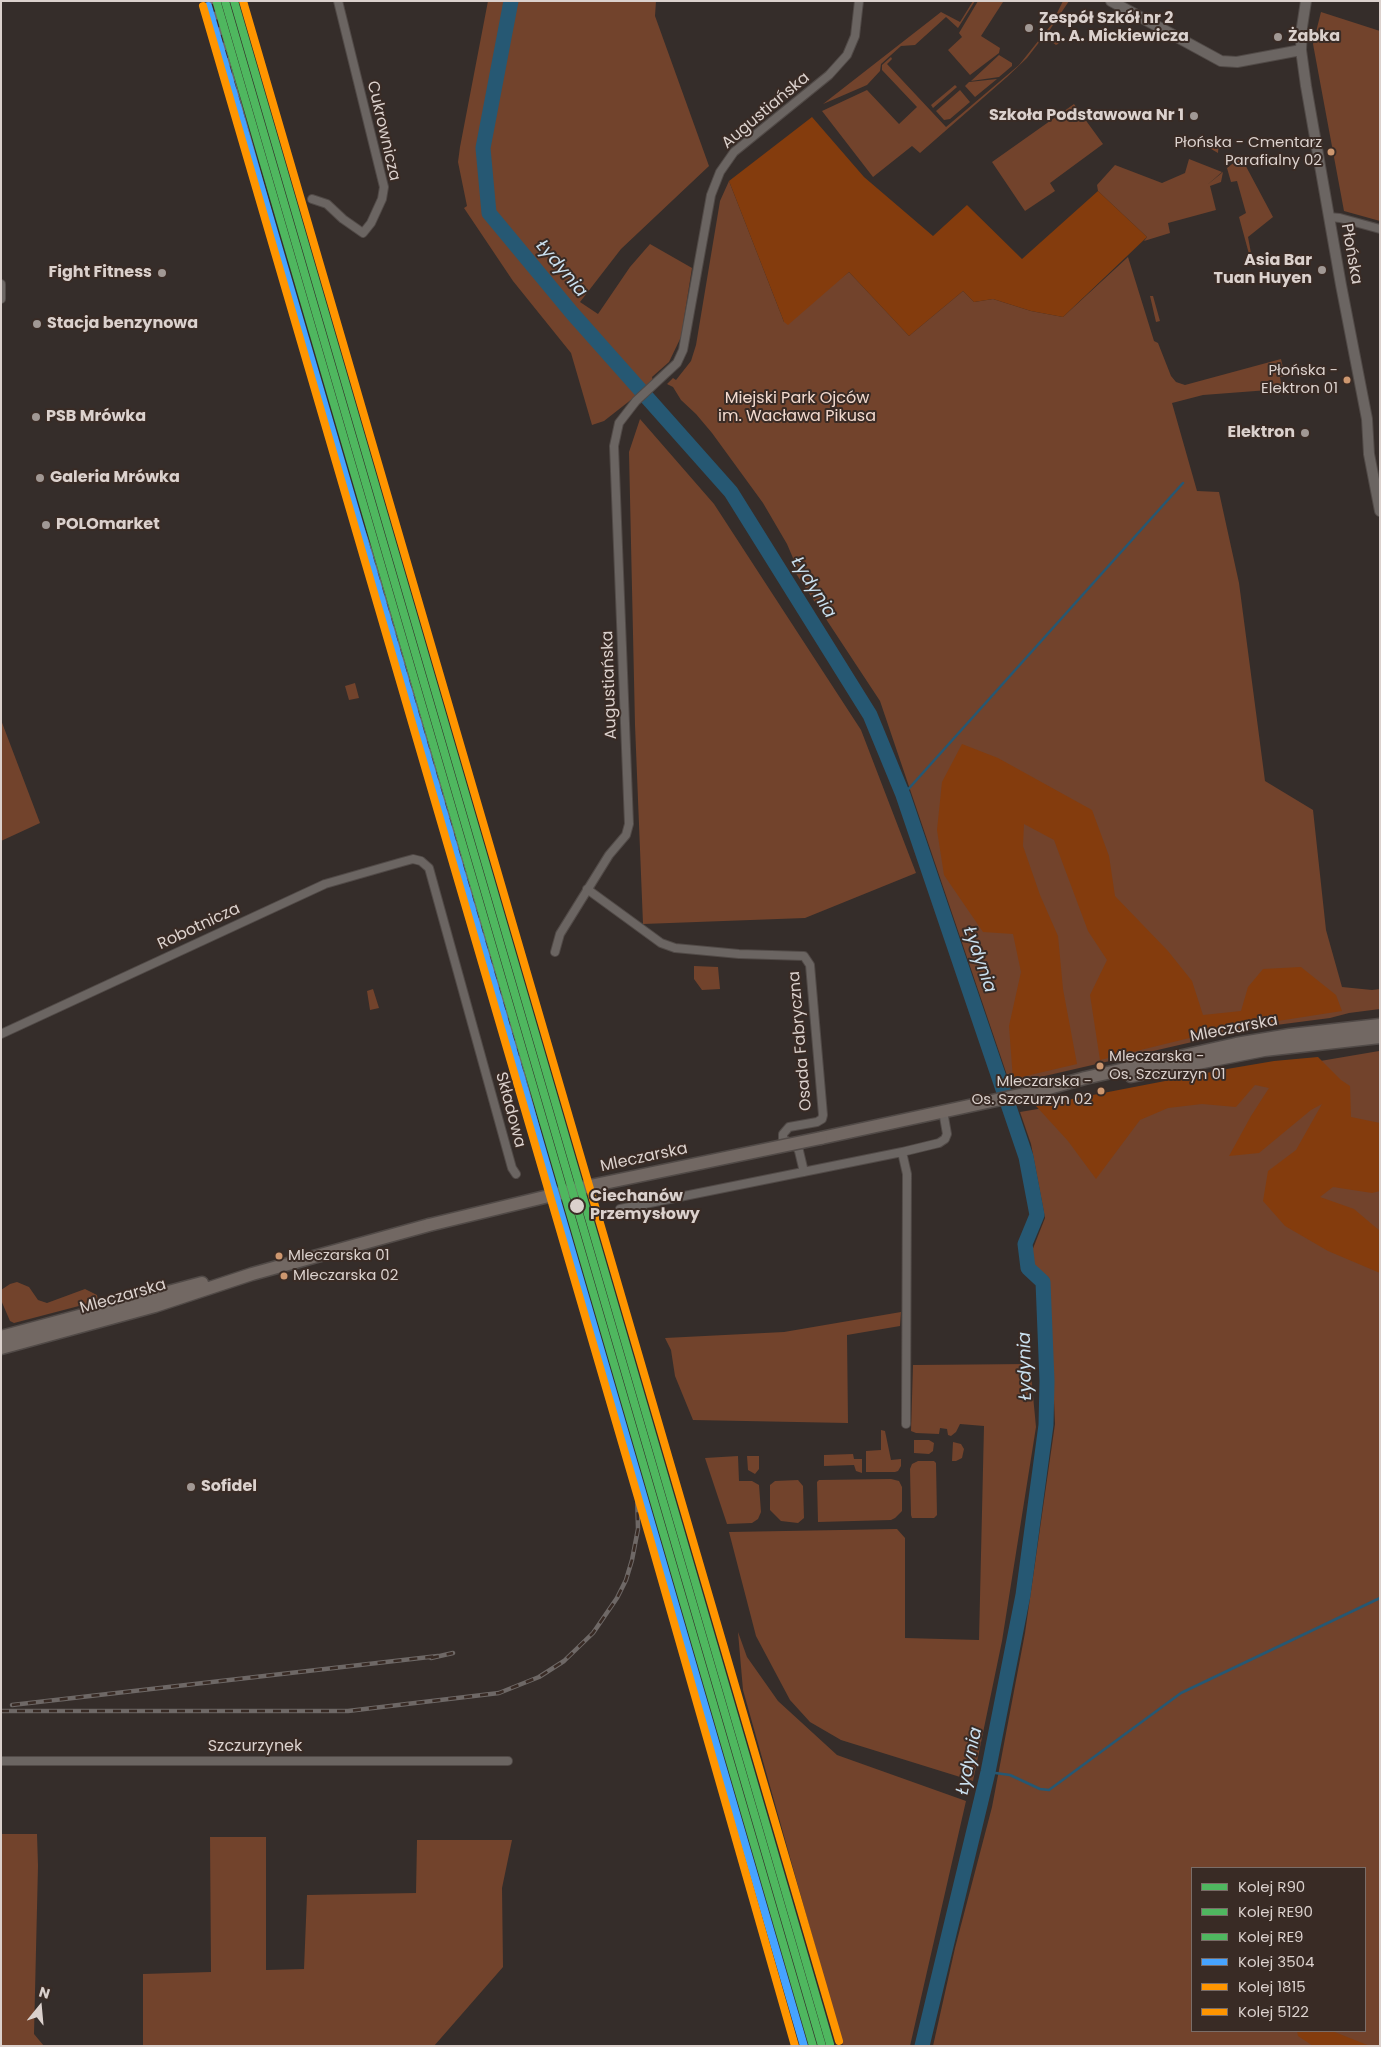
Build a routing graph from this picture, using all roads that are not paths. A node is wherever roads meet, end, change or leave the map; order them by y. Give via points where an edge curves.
1 (338, 1) edge
2 (859, 1) edge
3 (1111, 1) edge
4 (1306, 1) edge
5 (1301, 50) junction
6 (312, 199) dead end
7 (1329, 217) junction
8 (1380, 229) edge
9 (1, 284) edge
10 (1, 299) edge
11 (1380, 511) edge
12 (413, 859) joint
13 (587, 889) junction
14 (555, 952) dead end
15 (1380, 1024) edge
16 (1, 1034) edge
17 (1380, 1036) edge
18 (1038, 1091) junction
19 (943, 1111) junction
20 (902, 1152) junction
21 (804, 1172) junction
22 (516, 1174) dead end
23 (620, 1209) dead end
24 (2, 1345) edge
25 (906, 1424) dead end
26 (1, 1761) edge
27 (508, 1761) dead end

1 - 6 street, Cukrownicza via 384,187 382,199 363,233 327,204
2 - 13 street, Augustiańska via 855,36 848,55 829,76 734,152 720,172 711,195 683,350 677,363 636,401 620,423 614,446 629,824 626,835 608,855
3 - 5 street via 1221,61 1237,62
4 - 5 street, Płońska
5 - 7 street, Płońska
7 - 8 street
7 - 11 street, Płońska via 1367,419 1369,454
9 - 10 street
12 - 16 street, Robotnicza via 325,884
12 - 22 street, Składowa via 429,868
13 - 14 street, Augustiańska via 560,934
13 - 21 street, Osada Fabryczna via 661,943 675,948 804,956 810,965 823,1115 818,1122 789,1127 783,1134 784,1139 799,1150
15 - 18 main road, Mleczarska via 1236,1044
17 - 18 main road, Mleczarska via 1264,1050
18 - 19 main road, Mleczarska
19 - 20 street via 945,1139
19 - 24 main road, Mleczarska, bridge via 590,1186 429,1225 252,1274 155,1306
20 - 21 street
20 - 25 street via 906,1174
21 - 23 street
26 - 27 street, Szczurzynek

